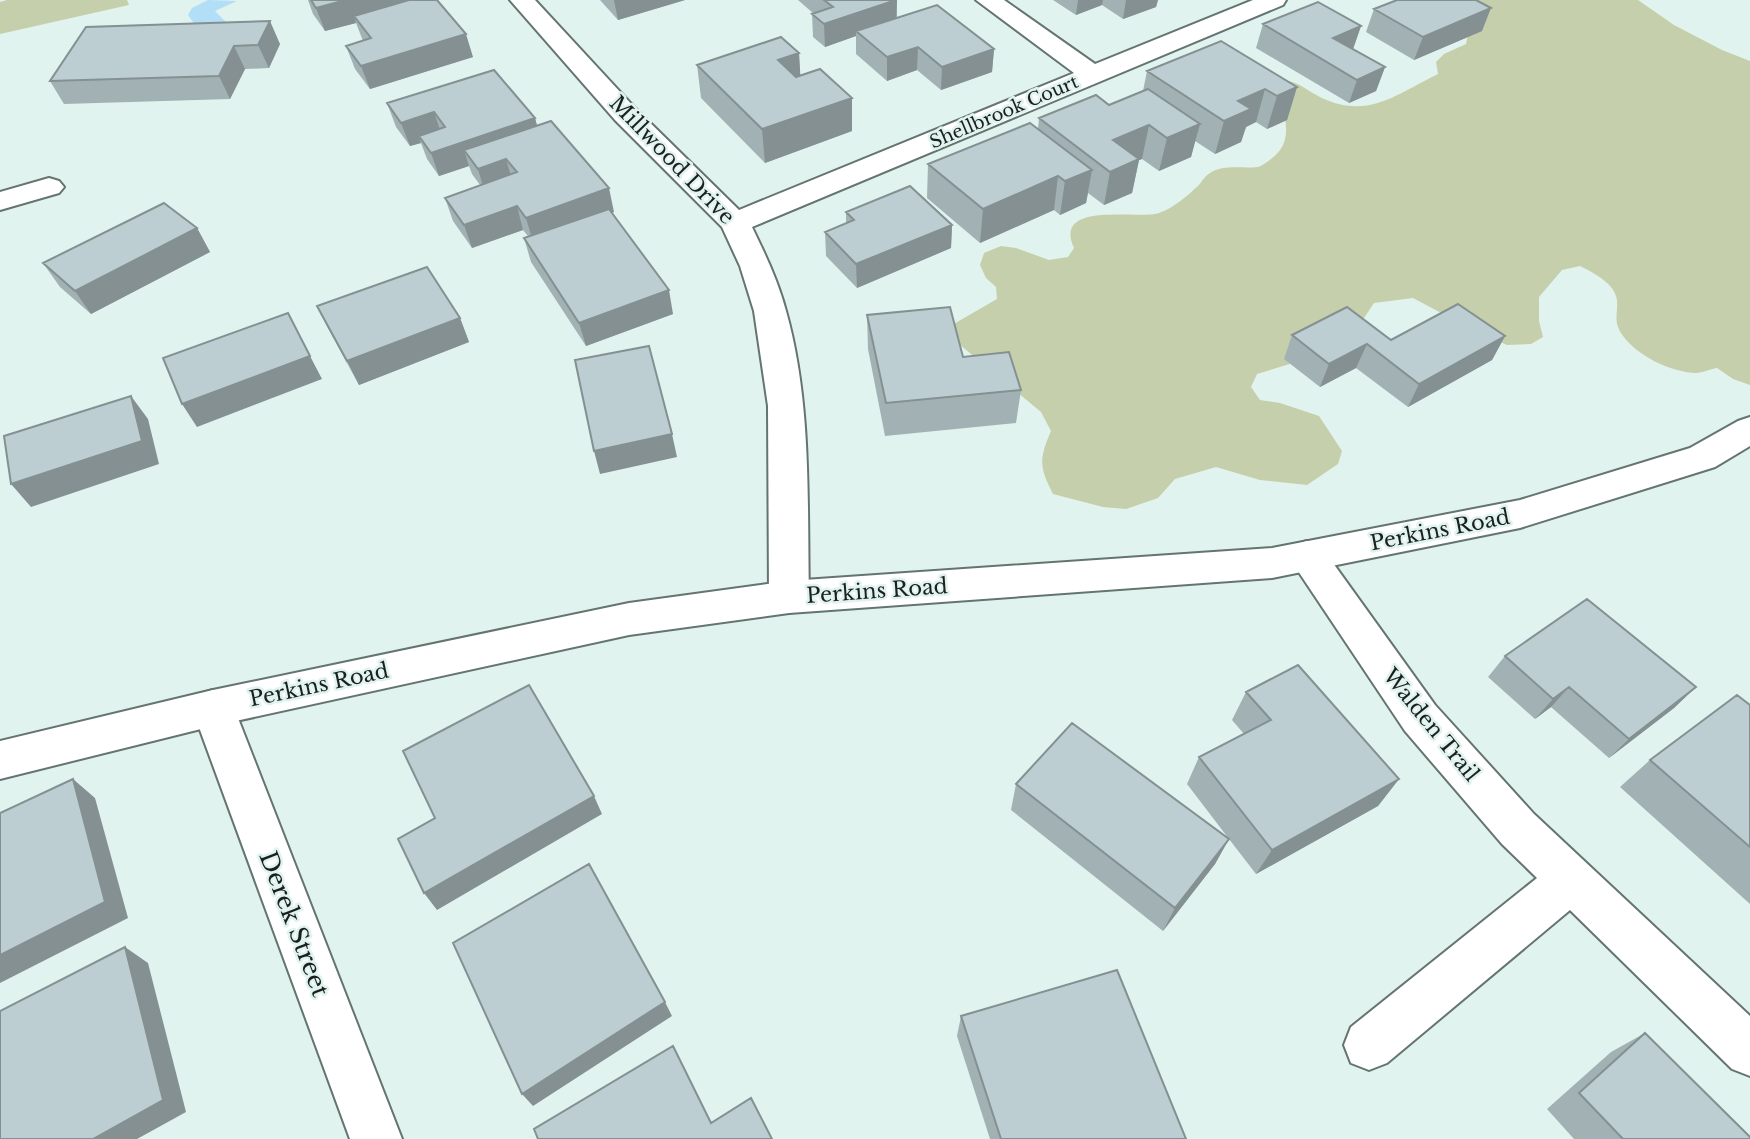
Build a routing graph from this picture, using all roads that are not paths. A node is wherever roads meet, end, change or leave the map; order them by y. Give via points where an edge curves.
1 (522, 0) edge
2 (988, 0) edge
3 (1274, 0) edge
4 (1093, 75) junction
5 (49, 187) dead end
6 (0, 201) edge
7 (735, 223) junction
8 (1750, 430) edge
9 (1307, 556) junction
10 (789, 597) junction
11 (213, 708) junction
12 (0, 760) edge
13 (1572, 880) junction
14 (1369, 1045) dead end
15 (1750, 1051) edge
16 (376, 1139) edge

1 - 7 street, Millwood Drive via 625,114
2 - 4 street
3 - 4 street, Shellbrook Court
4 - 7 street, Shellbrook Court
5 - 6 street
7 - 10 street, Millwood Drive via 766,294 781,371
8 - 9 street, Perkins Road via 1702,458 1520,514
9 - 10 street, Perkins Road via 1272,563
9 - 13 street, Walden Trail via 1420,718 1518,829
10 - 11 street, Perkins Road via 629,619
11 - 12 street, Perkins Road
11 - 16 street, Derek Street
13 - 14 street
13 - 15 street, Walden Trail

